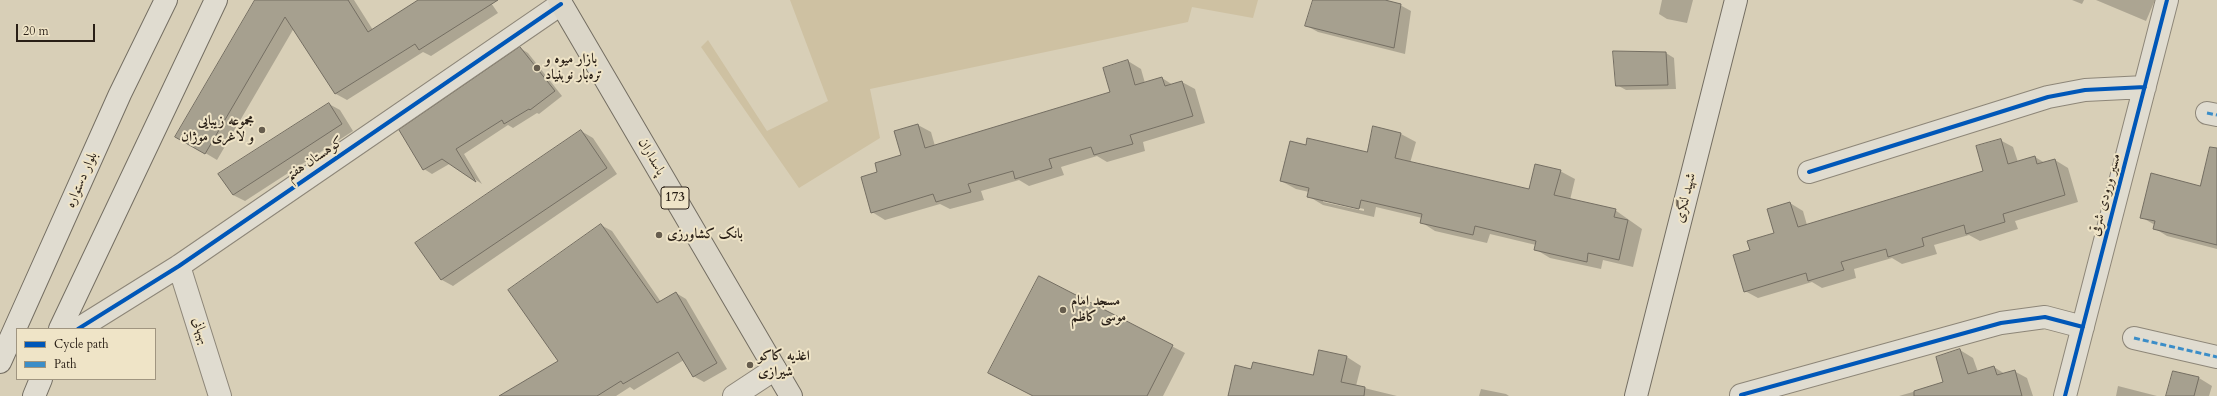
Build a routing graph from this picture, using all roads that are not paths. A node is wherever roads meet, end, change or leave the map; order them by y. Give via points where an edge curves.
1 (166, 0) edge
2 (216, 0) edge
3 (1736, 0) edge
4 (2167, 0) edge
5 (560, 2) edge
6 (2145, 87) junction
7 (1809, 172) dead end
8 (179, 266) junction
9 (2083, 327) junction
10 (60, 328) edge
11 (80, 328) edge
12 (2134, 338) dead end
13 (2217, 356) edge
14 (0, 362) edge
15 (775, 369) junction
16 (40, 380) edge
17 (1741, 395) dead end
18 (34, 396) edge
19 (220, 396) edge
20 (734, 396) edge
21 (791, 396) edge
22 (1636, 396) edge
23 (2065, 396) edge

1 - 14 street, بلوار دستواره via 120,94
2 - 10 street
3 - 22 street, شهید لنگری
4 - 6 street, مسیر ورودی شرقی
5 - 8 street, کوهستان هفتم
5 - 15 main road, پاسداران / 173
6 - 7 street via 2085,90 2048,98
6 - 9 street, مسیر ورودی شرقی
8 - 11 street, کوهستان هفتم
8 - 19 street, بهبهانی
9 - 17 street via 2045,317 2001,323
9 - 23 street, مسیر ورودی شرقی
12 - 13 street
15 - 20 street
15 - 21 main road, پاسداران / 173
16 - 18 street

